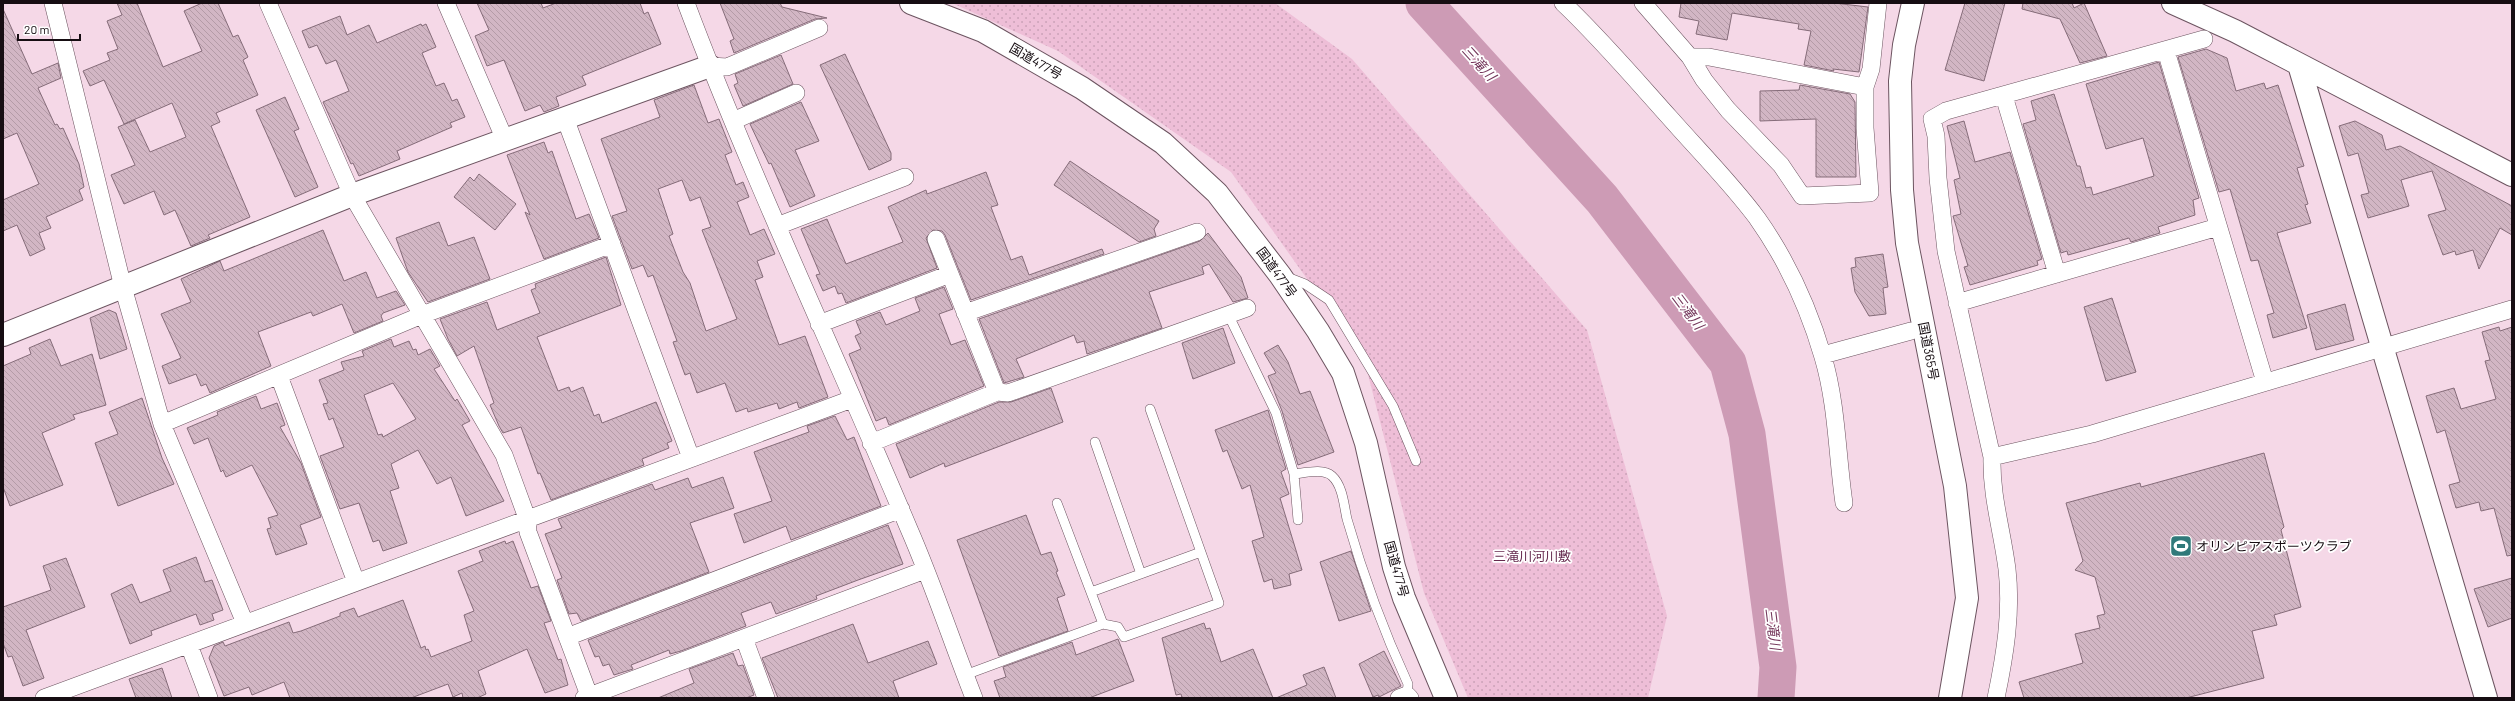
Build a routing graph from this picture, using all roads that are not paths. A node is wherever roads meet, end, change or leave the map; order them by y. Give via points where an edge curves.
1 (53, 3) edge
2 (268, 3) edge
3 (446, 3) edge
4 (686, 3) edge
5 (912, 3) edge
6 (1563, 3) edge
7 (1643, 3) edge
8 (1878, 3) edge
9 (1913, 3) edge
10 (2173, 3) edge
11 (819, 28) dead end
12 (2204, 39) dead end
13 (2166, 51) junction
14 (1690, 57) junction
15 (2299, 65) junction
16 (710, 66) junction
17 (1865, 87) junction
18 (796, 93) dead end
19 (2004, 96) junction
20 (565, 118) junction
21 (733, 121) junction
22 (505, 140) junction
23 (2512, 175) edge
24 (905, 177) dead end
25 (352, 195) junction
26 (777, 226) junction
27 (2218, 227) junction
28 (1197, 232) dead end
29 (936, 239) dead end
30 (612, 244) junction
31 (950, 274) junction
32 (2057, 274) junction
33 (1280, 275) junction
34 (123, 287) junction
35 (1957, 303) junction
36 (1247, 308) dead end
37 (2512, 309) edge
38 (965, 313) junction
39 (1228, 314) junction
40 (422, 315) junction
41 (820, 324) junction
42 (1911, 331) dead end
43 (3, 336) edge
44 (2382, 348) junction
45 (1823, 355) junction
46 (279, 376) junction
47 (2264, 382) junction
48 (997, 392) junction
49 (852, 399) junction
50 (1150, 409) dead end
51 (162, 424) junction
52 (1095, 442) dead end
53 (872, 443) junction
54 (1992, 457) junction
55 (691, 458) junction
56 (1416, 461) dead end
57 (1294, 474) junction
58 (1058, 503) dead end
59 (1844, 503) dead end
60 (901, 509) junction
61 (527, 518) junction
62 (1298, 520) dead end
63 (1201, 552) junction
64 (925, 570) junction
65 (1142, 574) junction
66 (356, 582) junction
67 (1091, 592) junction
68 (245, 622) junction
69 (1103, 624) junction
70 (567, 636) junction
71 (744, 638) junction
72 (189, 645) junction
73 (965, 675) junction
74 (588, 697) edge
75 (1405, 697) edge
76 (44, 698) edge
77 (209, 698) edge
78 (766, 698) edge
79 (974, 698) edge
80 (1446, 698) edge
81 (1950, 698) edge
82 (1996, 698) edge
83 (2486, 698) edge

1 - 34 street
2 - 25 street
3 - 22 street
4 - 16 street
5 - 33 main road, 国道477号 via 983,31 1082,88 1163,143 1217,193
6 - 45 street via 1616,57 1757,219 1795,285
7 - 14 street
8 - 17 street via 1871,69
9 - 81 main road, 国道365号 via 1900,81 1902,190 1907,242 1955,486 1967,598
10 - 15 main road via 2235,31
11 - 16 street via 728,67
12 - 13 street
13 - 19 street
13 - 27 street
14 - 17 street via 1709,57
14 - 17 street via 1728,110 1781,165 1802,196 1870,193
15 - 23 main road
15 - 44 main road
16 - 20 main road
16 - 21 street
18 - 21 street
19 - 32 street
19 - 35 street via 1946,111 1932,119 1936,136 1946,251
20 - 22 main road
20 - 30 street
21 - 26 street
22 - 25 main road
24 - 26 street
25 - 34 main road
25 - 40 street
26 - 41 street
27 - 32 street
27 - 47 street
28 - 38 street
29 - 31 street
30 - 40 street
30 - 55 street
31 - 38 street
31 - 41 street
32 - 35 street
33 - 56 lane via 1305,284 1329,300 1393,406
33 - 80 main road, 国道477号 via 1343,373 1366,443 1394,567 1404,598
34 - 43 main road
34 - 51 street
35 - 54 street
36 - 39 street
37 - 44 street
38 - 48 street
39 - 48 street via 1008,393
39 - 57 lane via 1276,414
40 - 46 street
40 - 61 street via 504,455
41 - 49 street
42 - 45 street
44 - 47 street
44 - 83 main road
45 - 59 street via 1834,407
46 - 51 street
46 - 66 street
47 - 54 street via 2092,434
48 - 53 street
49 - 53 street
49 - 55 street
50 - 63 lane
51 - 68 street
52 - 65 lane
53 - 60 street
54 - 82 street via 1992,485 2007,569 2009,602 2007,642
55 - 61 street
57 - 62 lane
57 - 75 lane via 1325,473 1331,475 1338,484 1352,536 1383,624 1408,684
58 - 67 lane
60 - 64 street
60 - 70 street
61 - 66 street
61 - 70 street via 528,532
63 - 65 lane
63 - 69 lane via 1219,604 1124,637 1118,626
64 - 71 street
64 - 73 street
65 - 67 lane
66 - 68 street
67 - 69 lane
68 - 72 street
69 - 73 lane
70 - 74 street
71 - 74 street
71 - 78 street
72 - 76 street
72 - 77 street
73 - 79 street

